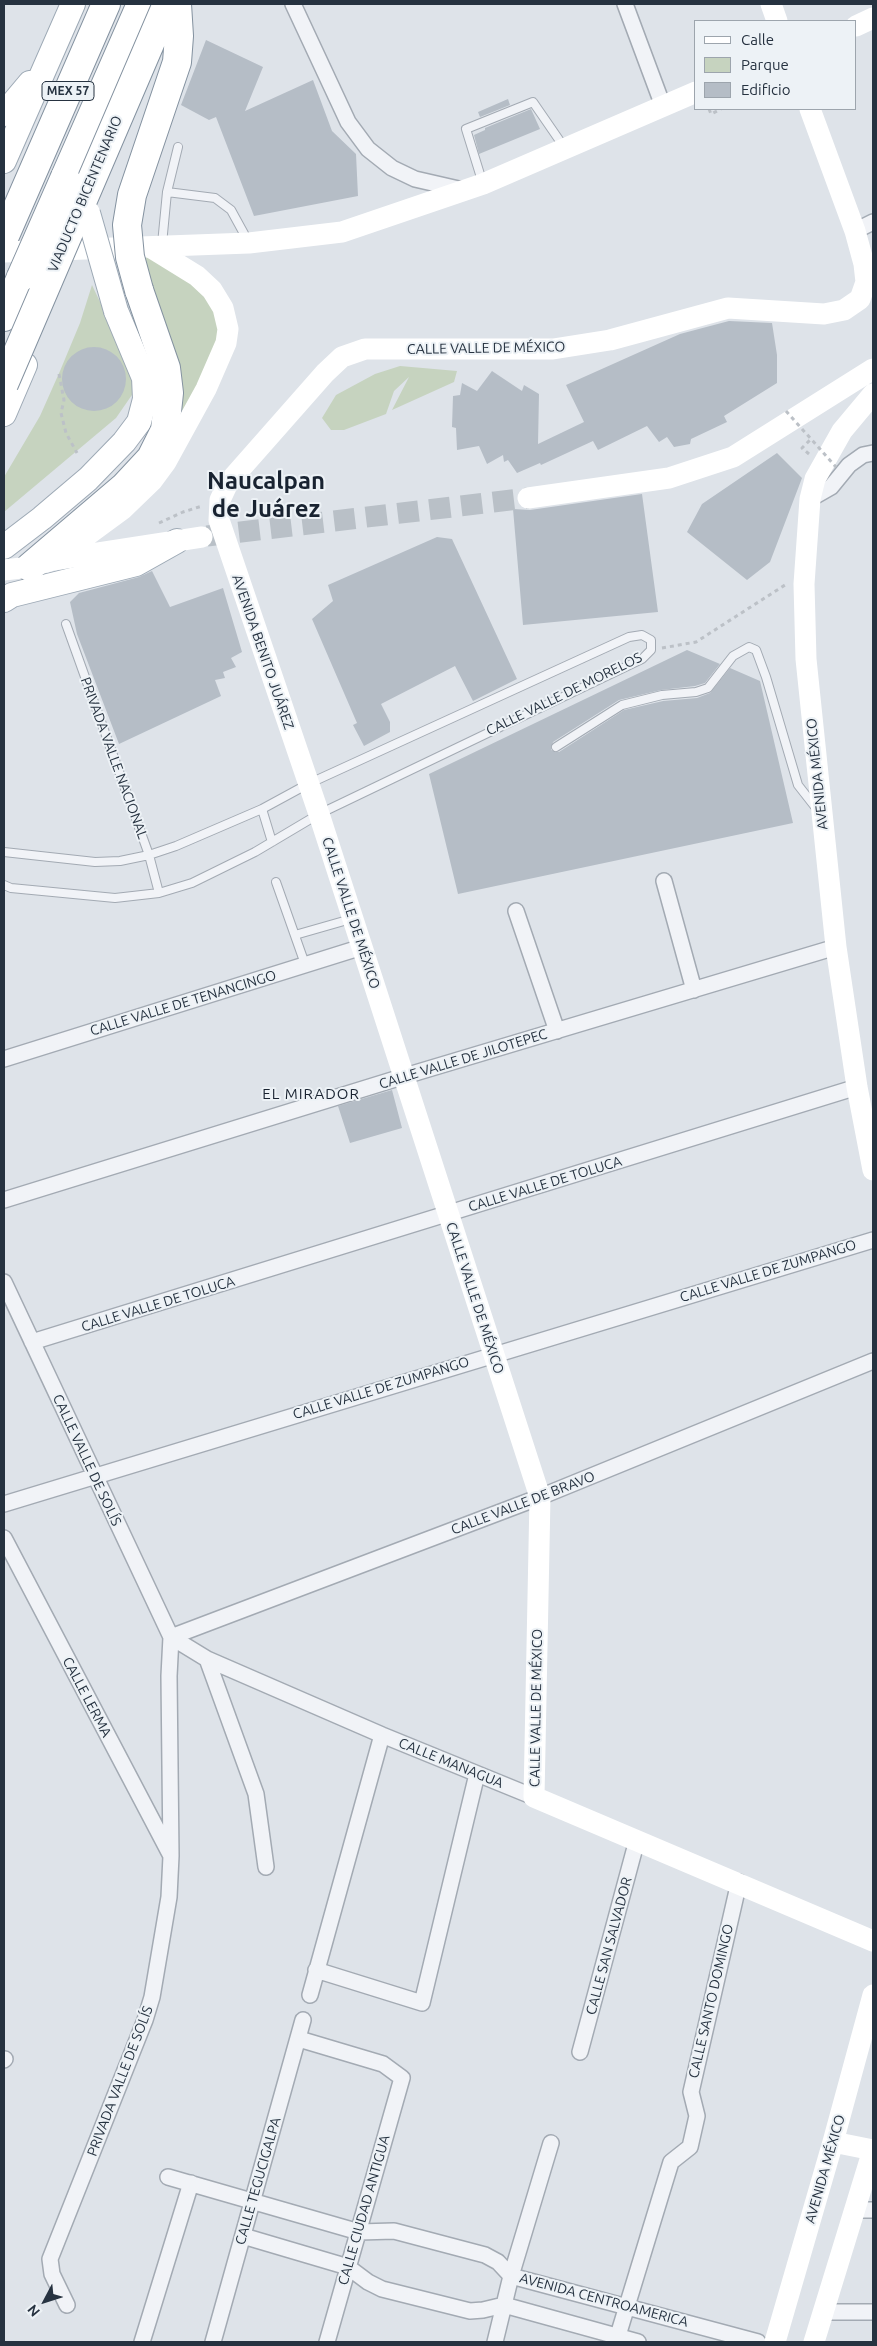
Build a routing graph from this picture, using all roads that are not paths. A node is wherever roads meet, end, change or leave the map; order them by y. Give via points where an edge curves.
1 (73, 4) edge
2 (90, 4) edge
3 (106, 4) edge
4 (141, 4) edge
5 (158, 4) edge
6 (167, 4) edge
7 (178, 4) edge
8 (294, 4) edge
9 (625, 4) edge
10 (771, 4) edge
11 (873, 18) edge
12 (777, 20) edge
13 (857, 26) edge
14 (48, 60) junction
15 (694, 93) edge
16 (662, 106) junction
17 (810, 110) edge
18 (4, 114) edge
19 (178, 147) dead end
20 (565, 148) junction
21 (4, 161) edge
22 (473, 187) junction
23 (167, 192) junction
24 (4, 198) edge
25 (88, 213) junction
26 (864, 227) edge
27 (4, 238) edge
28 (249, 243) junction
29 (156, 247) junction
30 (4, 252) edge
31 (867, 301) edge
32 (4, 317) edge
33 (4, 354) edge
34 (873, 370) edge
35 (4, 384) edge
36 (873, 394) edge
37 (4, 414) edge
38 (873, 453) edge
39 (528, 498) tunnel mouth
40 (810, 499) junction
41 (219, 510) joint
42 (202, 537) tunnel mouth
43 (177, 540) junction
44 (4, 546) edge
45 (29, 565) edge
46 (4, 600) edge
47 (66, 624) dead end
48 (556, 747) dead end
49 (308, 784) junction
50 (262, 809) junction
51 (319, 814) junction
52 (821, 816) junction
53 (272, 842) junction
54 (4, 852) edge
55 (149, 855) junction
56 (664, 880) dead end
57 (276, 882) dead end
58 (4, 886) edge
59 (159, 892) junction
60 (516, 910) dead end
61 (352, 919) junction
62 (295, 935) junction
63 (362, 947) junction
64 (836, 947) junction
65 (305, 964) junction
66 (694, 990) junction
67 (557, 1031) junction
68 (4, 1059) edge
69 (406, 1076) junction
70 (857, 1087) junction
71 (873, 1170) edge
72 (4, 1200) edge
73 (447, 1214) junction
74 (873, 1240) edge
75 (4, 1282) edge
76 (32, 1342) junction
77 (493, 1354) junction
78 (873, 1361) edge
79 (94, 1476) junction
80 (540, 1497) junction
81 (4, 1504) edge
82 (4, 1538) edge
83 (171, 1637) junction
84 (207, 1659) junction
85 (382, 1735) junction
86 (477, 1774) junction
87 (534, 1797) junction
88 (637, 1840) junction
89 (171, 1856) junction
90 (266, 1867) dead end
91 (739, 1882) junction
92 (873, 1940) edge
93 (316, 1970) junction
94 (310, 1995) dead end
95 (873, 1995) edge
96 (303, 2020) dead end
97 (299, 2039) junction
98 (580, 2052) dead end
99 (833, 2142) junction
100 (551, 2143) dead end
101 (873, 2150) edge
102 (168, 2177) dead end
103 (191, 2183) junction
104 (253, 2200) junction
105 (865, 2210) edge
106 (358, 2232) junction
107 (242, 2236) junction
108 (348, 2267) junction
109 (511, 2276) junction
110 (67, 2305) dead end
111 (504, 2305) junction
112 (625, 2306) junction
113 (824, 2312) junction
114 (873, 2312) edge
115 (616, 2339) edge
116 (142, 2342) edge
117 (213, 2342) edge
118 (327, 2342) edge
119 (495, 2342) edge
120 (638, 2342) edge
121 (758, 2342) edge
122 (775, 2342) edge
123 (814, 2342) edge

1 - 14 main road
2 - 24 highway
3 - 27 highway, MEX 57
4 - 32 highway, MEX 57, bridge
5 - 33 highway
6 - 35 highway, VIADUCTO BICENTENARIO, bridge
7 - 25 main road
7 - 45 highway, bridge via 177,62 132,195 127,225 138,290 166,368 169,393 166,430 151,458 124,487
8 - 22 street via 348,122 368,149 392,168 415,179
9 - 16 street
10 - 12 main road
11 - 13 main road
14 - 18 main road
14 - 21 main road
15 - 16 main road
16 - 20 main road
17 - 26 main road
19 - 23 lane
20 - 22 main road
20 - 22 lane via 534,102 466,129
22 - 28 main road via 342,232
23 - 28 lane via 215,198 231,210
23 - 29 lane
25 - 37 main road
25 - 44 main road, bridge via 116,311 144,378 145,399 139,422 124,442 88,479
26 - 31 main road
28 - 29 main road
29 - 30 main road
29 - 45 main road via 212,290 223,308 228,329 226,343 191,418 152,481 123,509
31 - 41 main road, CALLE VALLE DE MÉXICO via 824,314 728,308 600,342 553,349 365,349 342,357 325,373 228,483
34 - 39 main road via 733,457 669,478
36 - 40 main road, AVENIDA MÉXICO via 838,439 815,479
38 - 40 street via 849,465 831,487
40 - 52 main road, AVENIDA MÉXICO via 804,584 806,659
41 - 49 main road, AVENIDA BENITO JUÁREZ
42 - 43 main road
43 - 45 main road
43 - 46 main road via 136,564 12,594
47 - 55 lane, PRIVADA VALLE NACIONAL
48 - 52 lane via 622,706 662,695 708,688 734,656 750,647 756,650 766,677 798,785
49 - 50 lane, CALLE VALLE DE MORELOS
49 - 51 main road, AVENIDA BENITO JUÁREZ
49 - 51 lane, CALLE VALLE DE MORELOS via 629,637 642,635 650,640 651,650 642,659
50 - 53 lane
50 - 55 lane, CALLE VALLE DE MORELOS
51 - 53 lane, CALLE VALLE DE MORELOS
51 - 61 main road, CALLE VALLE DE MÉXICO
52 - 64 main road, AVENIDA MÉXICO
53 - 59 lane, CALLE VALLE DE MORELOS via 192,884
54 - 55 lane, CALLE VALLE DE MORELOS via 95,862
55 - 59 lane, PRIVADA VALLE NACIONAL
56 - 66 street
57 - 62 lane
58 - 59 lane, CALLE VALLE DE MORELOS via 115,898
60 - 67 street
61 - 62 lane
61 - 63 main road, CALLE VALLE DE MÉXICO
62 - 65 lane
63 - 65 street, CALLE VALLE DE TENANCINGO
63 - 69 main road, CALLE VALLE DE MÉXICO
64 - 66 street, CALLE VALLE DE JILOTEPEC
64 - 70 main road, AVENIDA MÉXICO
65 - 68 street, CALLE VALLE DE TENANCINGO
66 - 67 street, CALLE VALLE DE JILOTEPEC
67 - 69 street, CALLE VALLE DE JILOTEPEC
69 - 72 street, CALLE VALLE DE JILOTEPEC
69 - 73 main road, CALLE VALLE DE MÉXICO
70 - 71 main road, AVENIDA MÉXICO
70 - 73 street, CALLE VALLE DE TOLUCA
73 - 76 street, CALLE VALLE DE TOLUCA
73 - 77 main road, CALLE VALLE DE MÉXICO
74 - 77 street, CALLE VALLE DE ZUMPANGO
75 - 76 street, CALLE VALLE DE SOLÍS
76 - 79 street, CALLE VALLE DE SOLÍS
77 - 79 street, CALLE VALLE DE ZUMPANGO
77 - 80 main road, CALLE VALLE DE MÉXICO
78 - 80 street, CALLE VALLE DE BRAVO
79 - 81 street, CALLE VALLE DE ZUMPANGO
79 - 83 street, CALLE VALLE DE SOLÍS
80 - 83 street, CALLE VALLE DE BRAVO
80 - 87 main road, CALLE VALLE DE MÉXICO
82 - 89 street, CALLE LERMA
83 - 84 street, CALLE MANAGUA
83 - 89 street, PRIVADA VALLE DE SOLÍS
84 - 85 street, CALLE MANAGUA
84 - 90 street via 256,1794
85 - 86 street, CALLE MANAGUA
85 - 93 street
86 - 87 street, CALLE MANAGUA
86 - 93 street via 422,2003
87 - 88 main road, CALLE MANAGUA
88 - 91 main road, CALLE MANAGUA
88 - 98 street, CALLE SAN SALVADOR
89 - 110 street, PRIVADA VALLE DE SOLÍS via 169,1897 152,1997 50,2259 52,2274
91 - 92 main road, CALLE MANAGUA
91 - 112 street, CALLE SANTO DOMINGO via 690,2092 697,2116 690,2147 671,2162
93 - 94 street
95 - 99 main road, AVENIDA MÉXICO
96 - 97 street, CALLE TEGUCIGALPA
97 - 104 street, CALLE TEGUCIGALPA
97 - 106 street, CALLE CIUDAD ANTIGUA via 383,2064 402,2078
99 - 101 main road
99 - 122 main road, AVENIDA MÉXICO
100 - 109 street
101 - 105 main road
102 - 103 street, AVENIDA CENTROAMERICA
103 - 104 street, AVENIDA CENTROAMERICA
103 - 116 street
104 - 106 street, AVENIDA CENTROAMERICA
104 - 107 street, CALLE TEGUCIGALPA
105 - 113 main road
106 - 108 street, CALLE CIUDAD ANTIGUA
106 - 109 street, AVENIDA CENTROAMERICA via 394,2231 485,2255 498,2262
107 - 108 street
107 - 117 street, CALLE TEGUCIGALPA
108 - 111 street via 382,2289 470,2311
108 - 118 street, CALLE CIUDAD ANTIGUA
109 - 111 street
109 - 112 street, AVENIDA CENTROAMERICA
111 - 115 street
111 - 119 street
112 - 115 street, CALLE SANTO DOMINGO
112 - 121 street, AVENIDA CENTROAMERICA
113 - 114 street
113 - 123 main road
115 - 120 street

